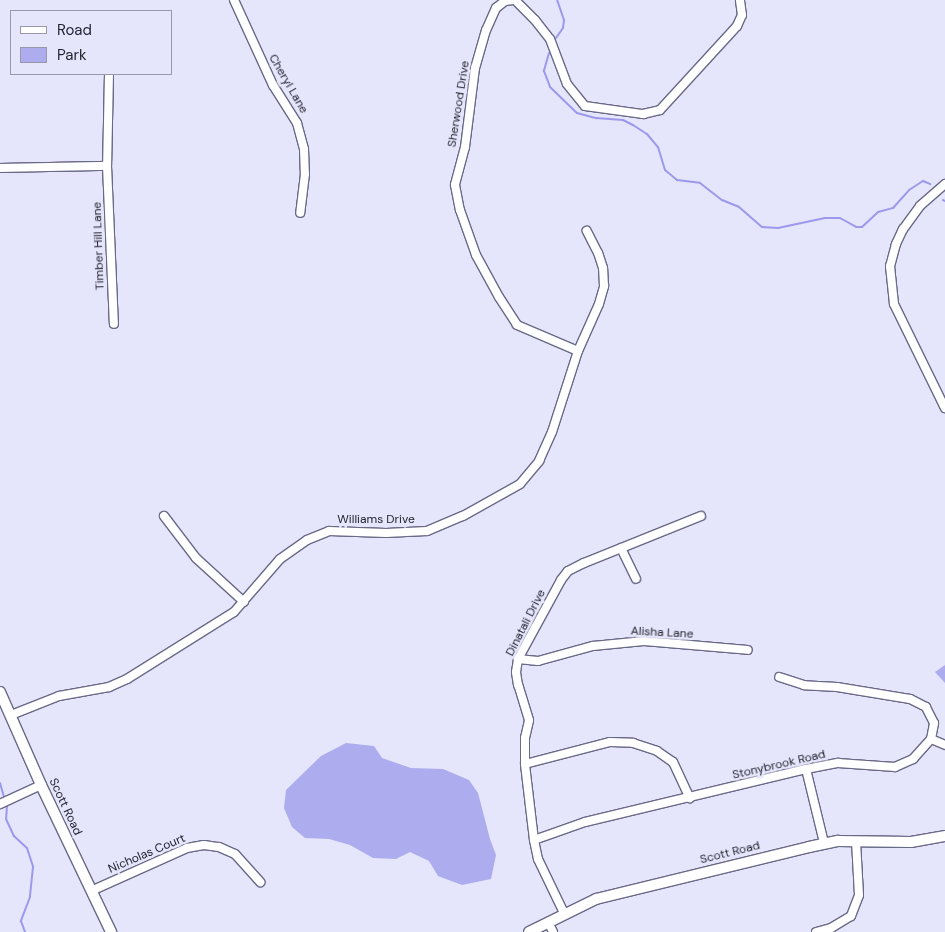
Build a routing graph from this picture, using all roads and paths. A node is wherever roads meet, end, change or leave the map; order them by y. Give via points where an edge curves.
1 (234, 0) edge
2 (514, 0) edge
3 (740, 0) edge
4 (109, 75) edge
5 (107, 166) junction
6 (0, 168) edge
7 (945, 184) edge
8 (300, 213) dead end
9 (587, 231) dead end
10 (114, 324) dead end
11 (578, 351) junction
12 (945, 408) edge
13 (164, 516) dead end
14 (701, 516) dead end
15 (621, 548) junction
16 (636, 579) dead end
17 (244, 602) junction
18 (748, 650) dead end
19 (518, 659) junction
20 (779, 677) dead end
21 (0, 692) edge
22 (11, 715) junction
23 (931, 739) junction
24 (945, 745) edge
25 (525, 764) junction
26 (806, 770) junction
27 (41, 785) junction
28 (690, 798) junction
29 (9, 800) junction
30 (0, 804) edge
31 (0, 808) edge
32 (945, 836) edge
33 (534, 840) junction
34 (856, 841) junction
35 (824, 843) junction
36 (260, 882) dead end
37 (91, 891) junction
38 (564, 913) junction
39 (548, 922) junction
40 (111, 932) edge
41 (530, 932) edge
42 (553, 932) edge
43 (816, 932) edge

1 - 8 street, Cheryl Lane via 269,77 297,122 306,174
2 - 3 street, Sherwood Drive via 536,20 550,39 567,84 585,106 644,114 660,110 736,26 742,15
2 - 11 street, Sherwood Drive via 505,1 496,8 486,30 475,68 465,147 455,185 476,256 517,325
4 - 5 street, Timber Hill Lane
5 - 6 street
5 - 10 street, Timber Hill Lane
7 - 12 street via 906,223 890,266 894,304
9 - 11 street, Williams Drive via 603,268 604,286
11 - 17 street, Williams Drive via 552,432 539,461 520,484 463,516 427,531 329,531 307,540 280,559
13 - 17 street via 196,558
14 - 15 street, Dinatali Drive
15 - 16 street
15 - 19 street, Dinatali Drive via 568,571
17 - 22 street, Williams Drive via 220,622 127,679 109,687 59,696
18 - 19 street, Alisha Lane via 644,641 593,646 538,661
19 - 25 street, Dinatali Drive via 518,685 528,720 524,738
20 - 23 street via 804,686 837,687 910,699 926,707 934,723
21 - 22 main road, Scott Road
22 - 27 main road, Scott Road
23 - 24 street
23 - 26 street, Stonybrook Road via 913,759 895,767 838,763
25 - 28 street via 610,742 633,743 673,762
25 - 33 street, Dinatali Drive
26 - 28 street, Stonybrook Road
26 - 35 street
27 - 29 street
27 - 37 main road, Scott Road
28 - 33 street, Stonybrook Road via 585,822
29 - 30 street
29 - 31 street
32 - 34 main road, Scott Road via 910,842
33 - 38 street, Dinatali Drive via 538,858
34 - 35 main road, Scott Road
34 - 43 street via 859,896 854,909 850,916 832,928
35 - 38 main road, Scott Road via 602,897
36 - 37 street, Nicholas Court via 235,854 204,845 187,848
37 - 40 main road, Scott Road
38 - 39 main road, Scott Road
39 - 41 main road, Scott Road
39 - 42 street

